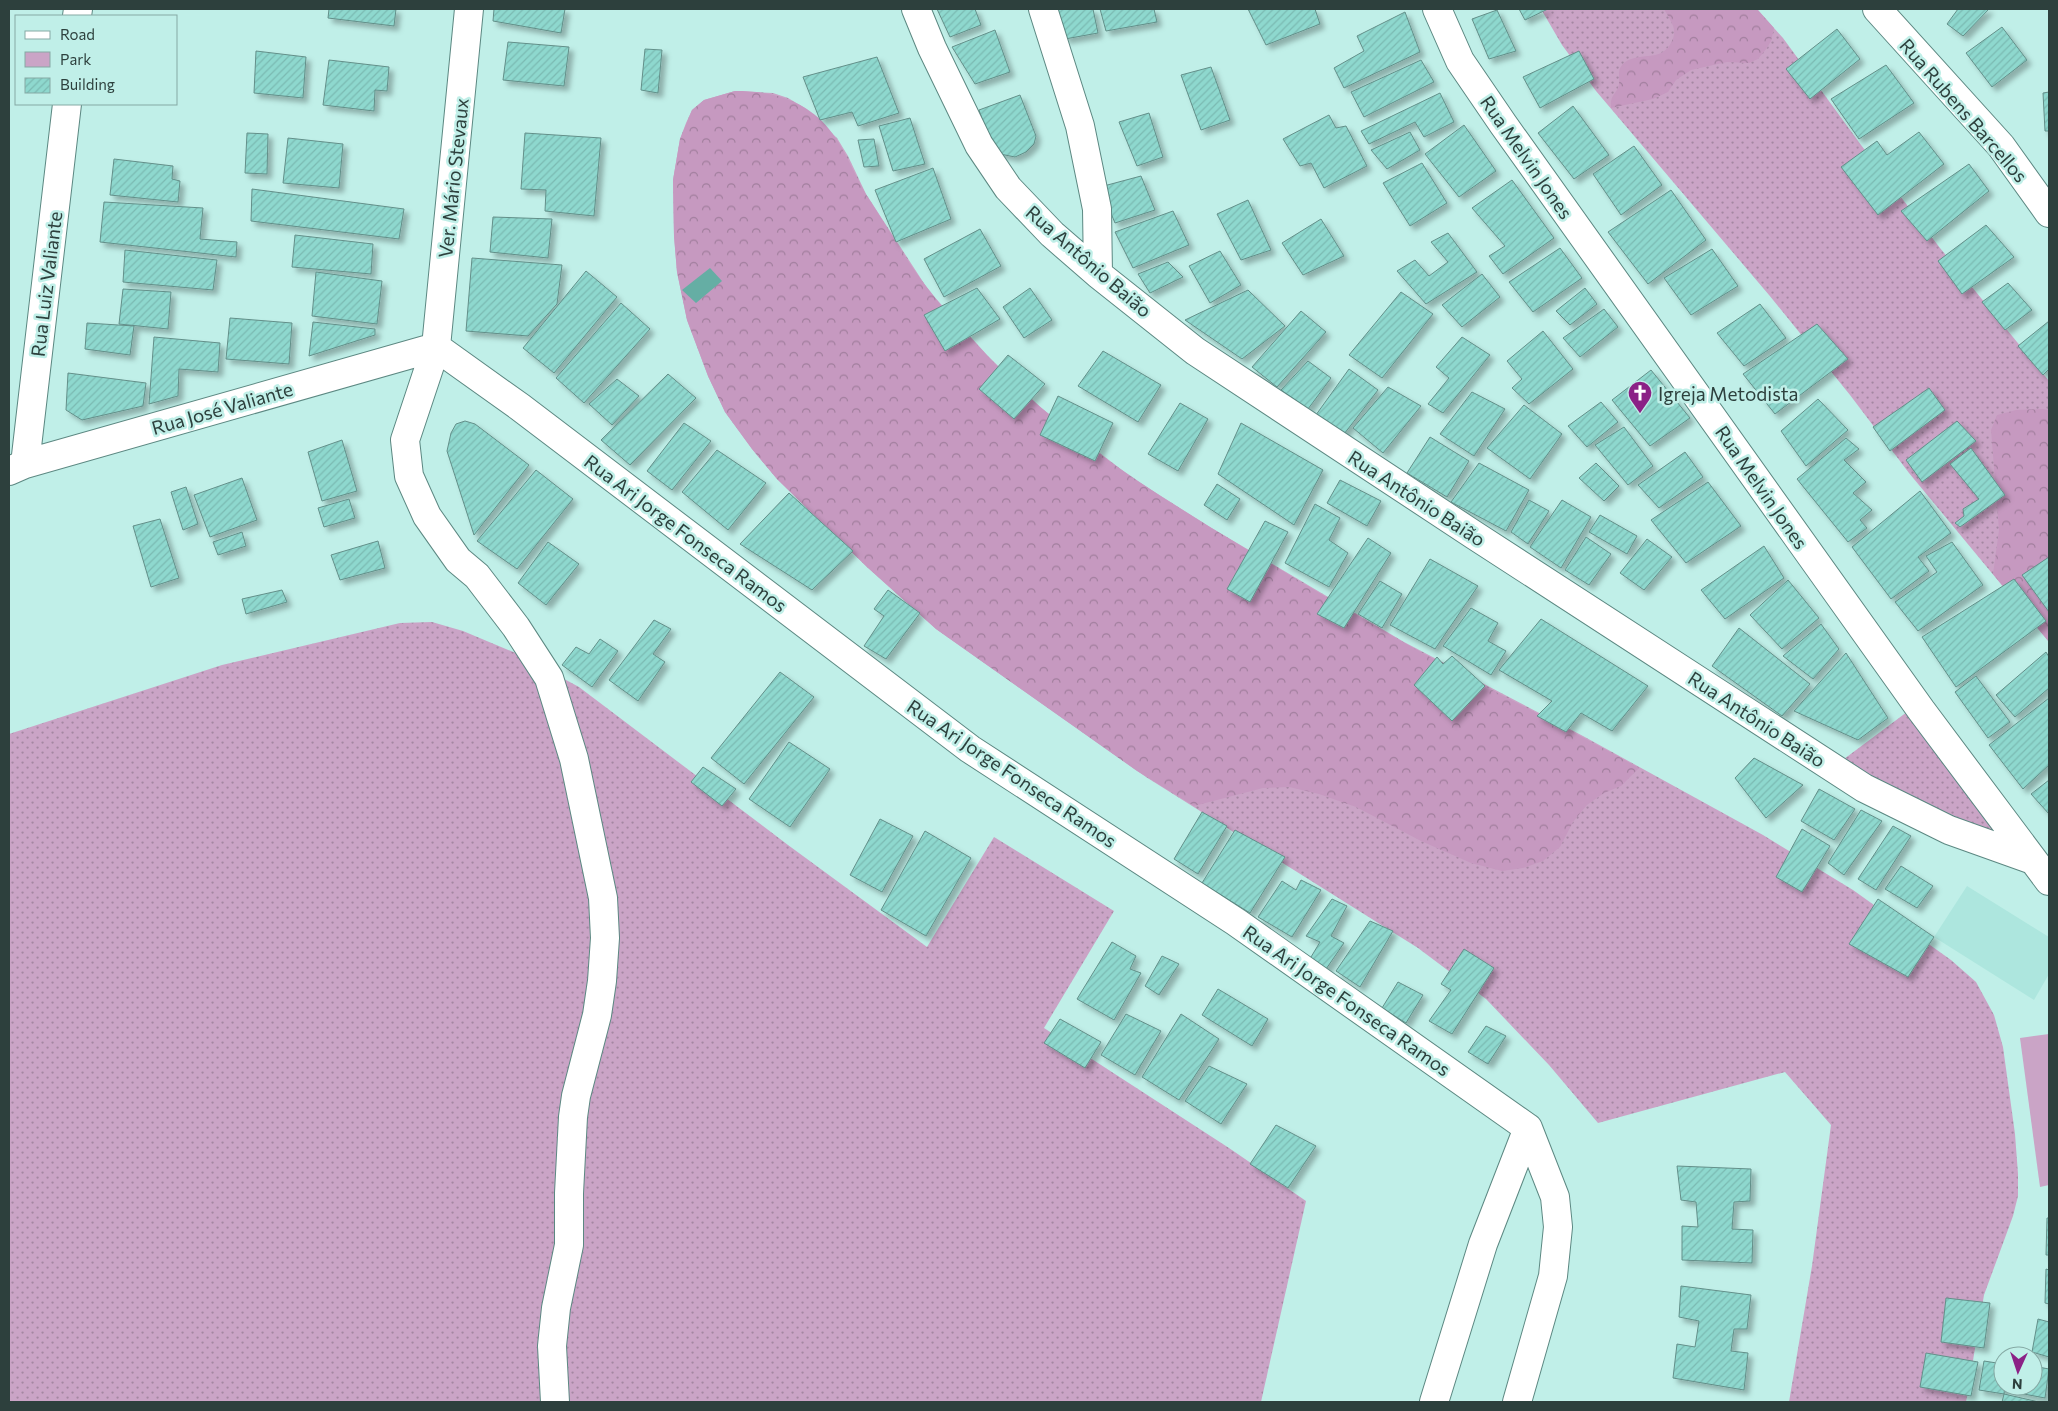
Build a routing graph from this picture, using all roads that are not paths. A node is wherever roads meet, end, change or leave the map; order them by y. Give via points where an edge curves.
1 (469, 9) edge
2 (916, 9) edge
3 (1043, 9) edge
4 (1437, 9) edge
5 (1877, 9) edge
6 (66, 105) edge
7 (2049, 213) edge
8 (1098, 274) junction
9 (436, 348) junction
10 (17, 467) edge
11 (2033, 860) junction
12 (2049, 881) edge
13 (1528, 1128) junction
14 (555, 1402) edge
15 (1434, 1402) edge
16 (1517, 1402) edge

1 - 9 street, Ver. Mário Stevaux
2 - 8 street, Rua Antônio Baião via 979,145 1008,188 1052,234
3 - 8 street via 1080,126 1097,210
4 - 11 street, Rua Melvin Jones via 1460,61 1503,124 1921,710
5 - 7 street, Rua Rubens Barcellos via 2001,146
6 - 10 street, Rua Luiz Valiante
8 - 11 street, Rua Antônio Baião via 1195,351 1864,788 1949,830
9 - 10 street, Rua José Valiante
9 - 13 street, Rua Ari Jorge Fonseca Ramos via 535,418 970,750 1236,922
9 - 14 street, Ver. Mário Stevaux via 405,440 409,476 427,516 458,560 476,576 516,627 549,678 574,759 603,898 602,981 573,1118 569,1245 552,1346
11 - 12 street, Rua Melvin Jones
13 - 15 street via 1483,1244
13 - 16 street via 1555,1197 1558,1227 1553,1276

